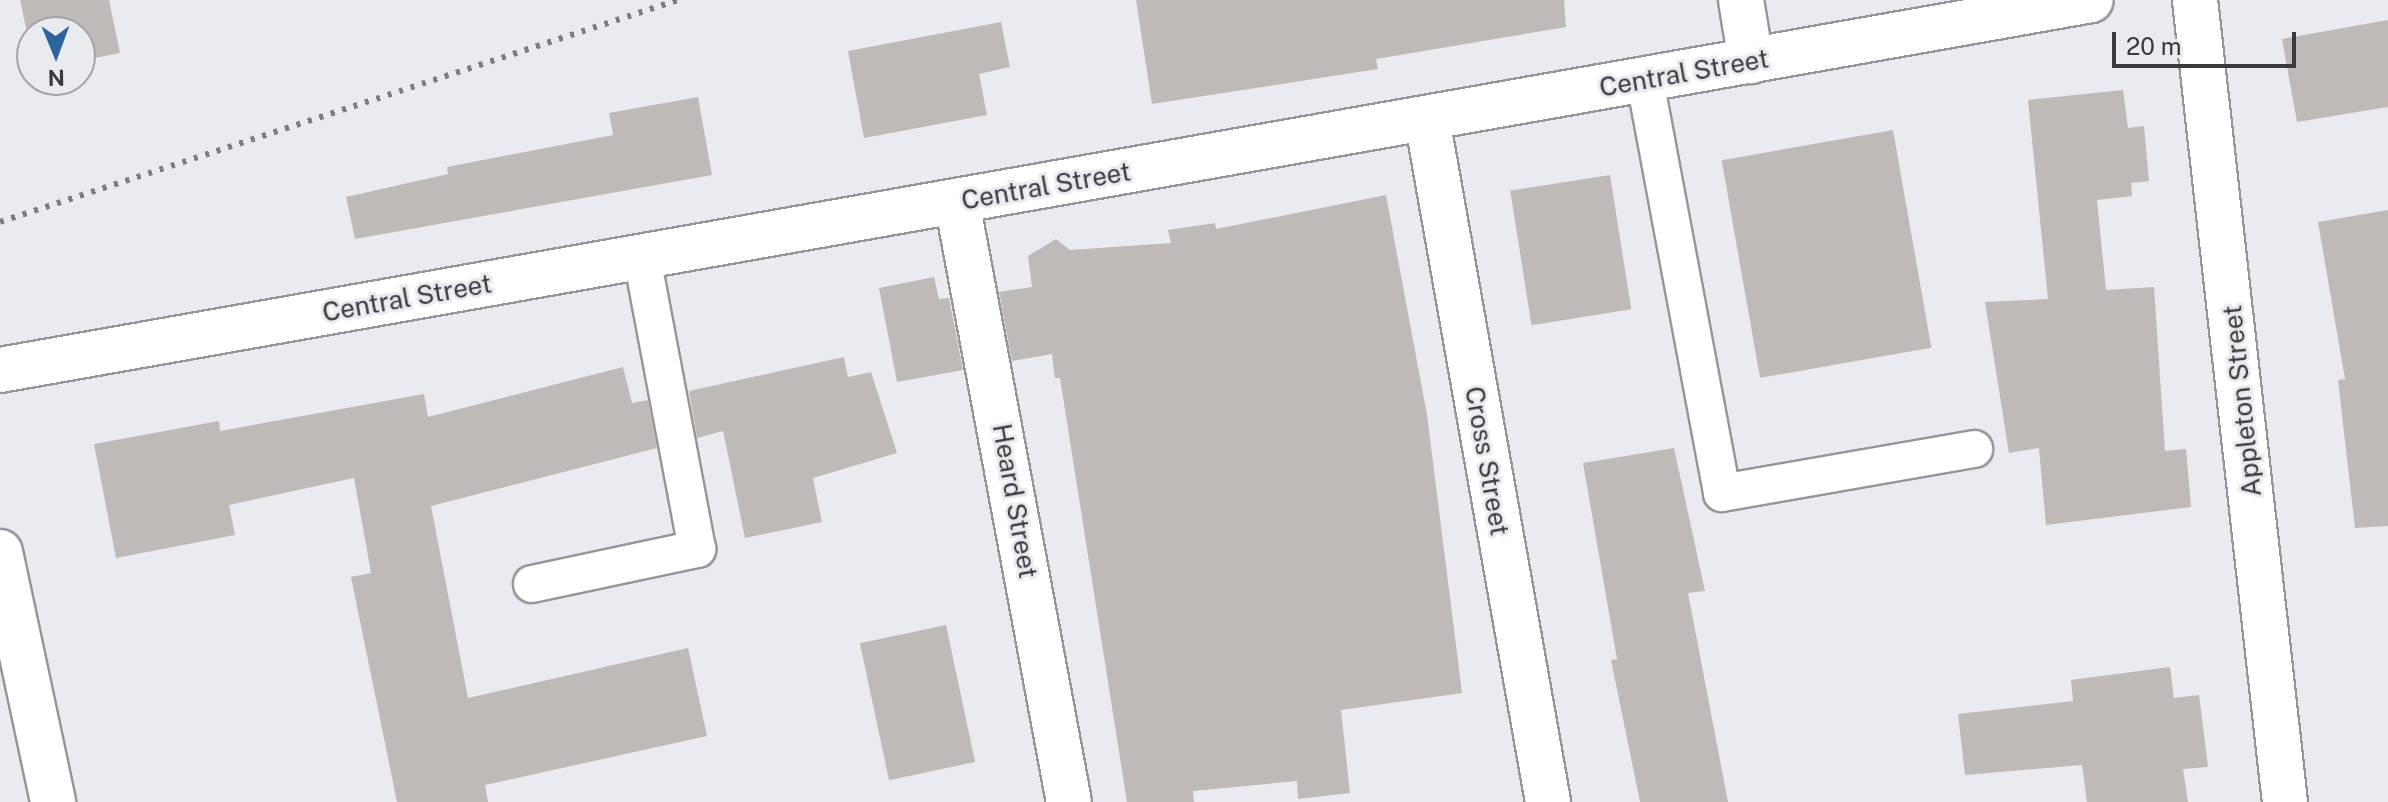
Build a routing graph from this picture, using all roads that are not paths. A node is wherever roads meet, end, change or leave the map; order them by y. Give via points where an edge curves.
1 (1741, 0) edge
2 (2091, 0) edge
3 (2195, 0) edge
4 (1751, 61) junction
5 (1645, 81) junction
6 (1427, 119) junction
7 (957, 202) junction
8 (642, 257) junction
9 (0, 370) edge
10 (1974, 449) dead end
11 (0, 552) edge
12 (532, 584) dead end
13 (53, 802) edge
14 (1069, 802) edge
15 (1548, 802) edge
16 (2285, 802) edge

1 - 4 street
2 - 4 street, Central Street
3 - 16 street, Appleton Street
4 - 5 street, Central Street
5 - 6 street, Central Street
5 - 10 lane via 1722,493
6 - 7 street, Central Street
6 - 15 street, Cross Street
7 - 8 street, Central Street
7 - 14 street, Heard Street
8 - 9 street, Central Street
8 - 12 lane via 697,549
11 - 13 street

